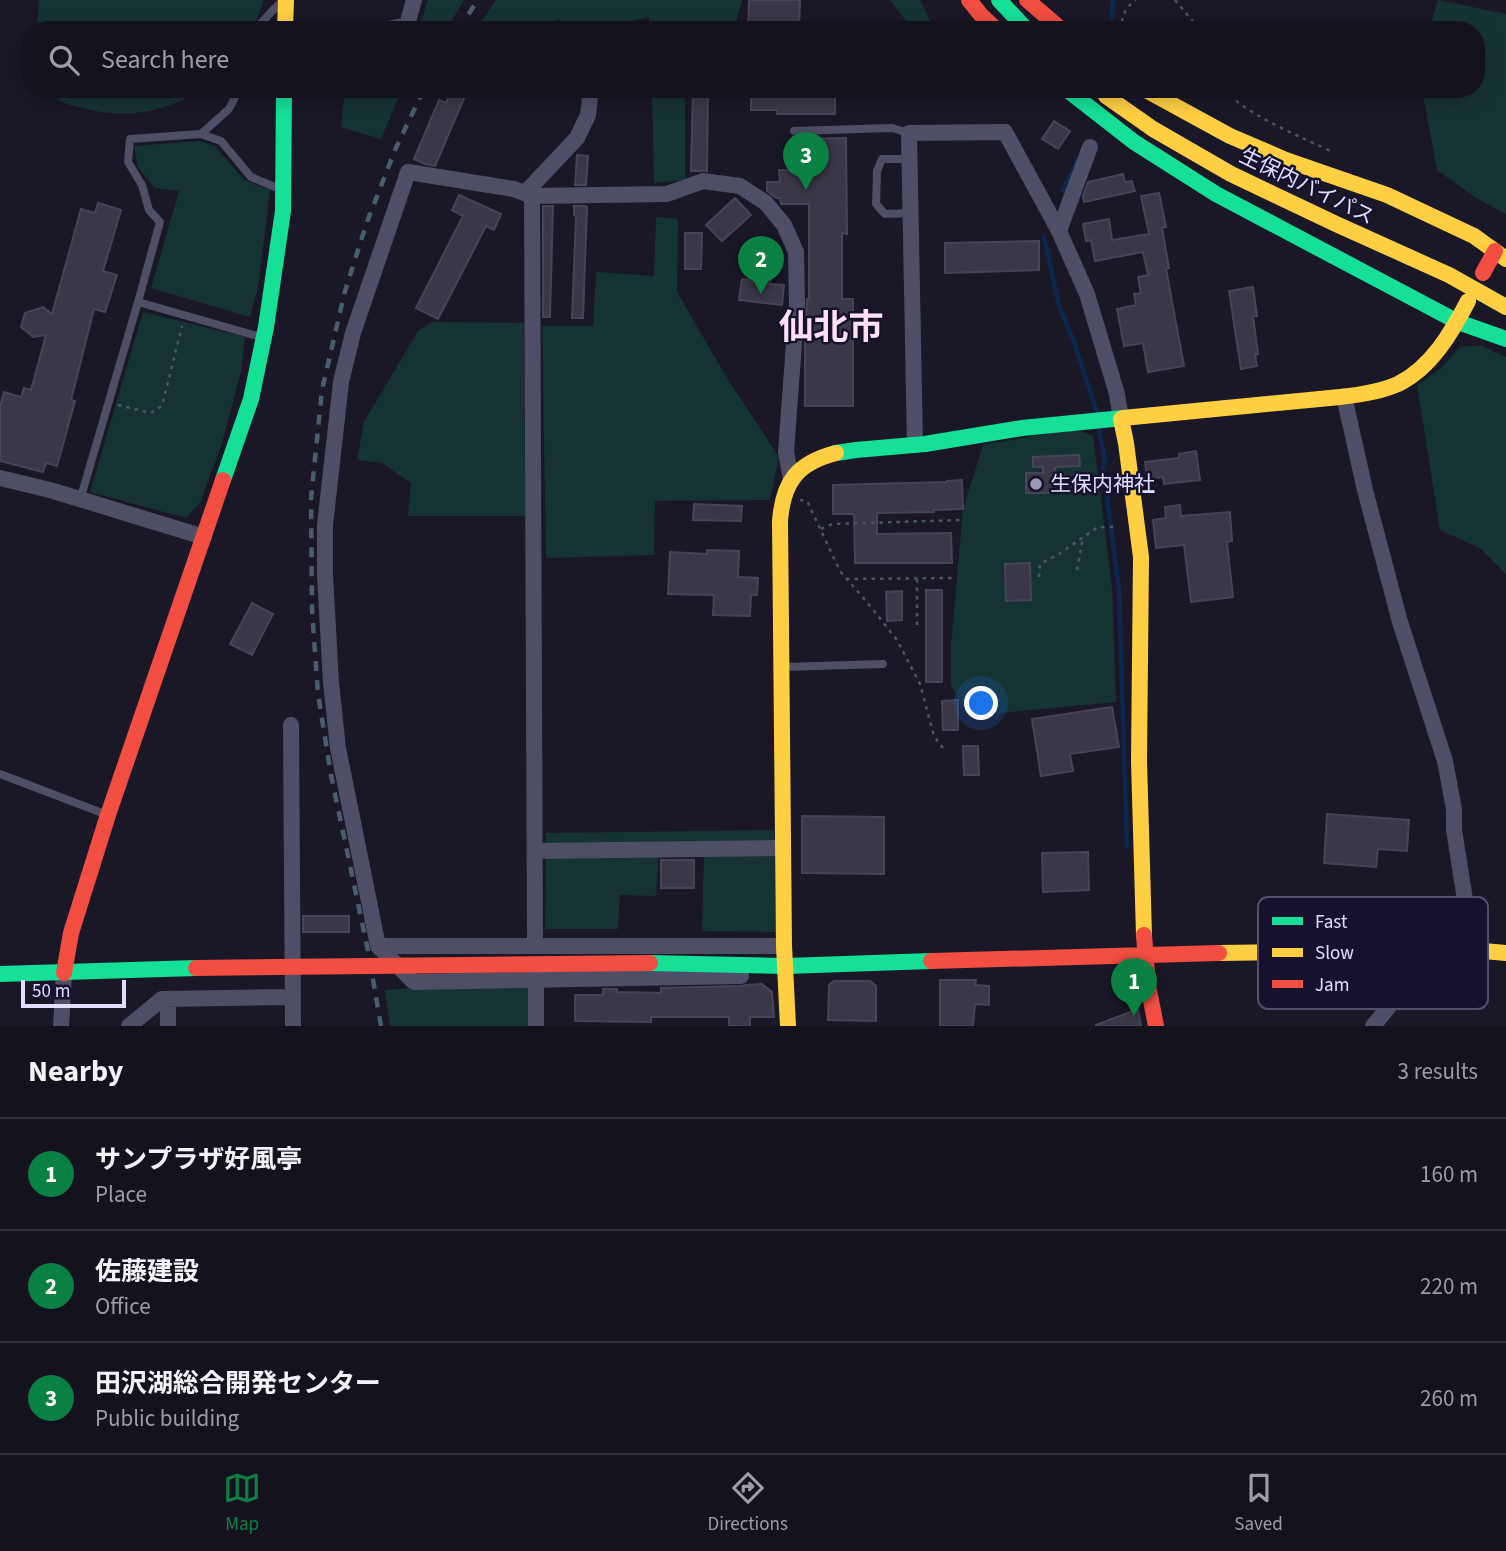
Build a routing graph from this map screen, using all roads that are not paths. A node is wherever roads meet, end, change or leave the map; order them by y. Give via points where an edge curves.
1 (285, 0) edge
2 (414, 0) edge
3 (969, 0) edge
4 (999, 0) edge
5 (1027, 0) edge
6 (263, 21) edge
7 (285, 21) edge
8 (408, 21) edge
9 (987, 21) edge
10 (1018, 21) edge
11 (1052, 21) edge
12 (234, 98) edge
13 (284, 98) edge
14 (590, 98) edge
15 (1078, 98) edge
16 (1110, 98) edge
17 (1160, 98) edge
18 (794, 131) dead end
19 (909, 133) junction
20 (201, 134) junction
21 (1090, 147) dead end
22 (909, 159) junction
23 (283, 190) junction
24 (528, 194) junction
25 (910, 213) junction
26 (1059, 231) junction
27 (1501, 255) edge
28 (1483, 273) dead end
29 (1468, 301) dead end
30 (138, 302) junction
31 (1506, 307) edge
32 (1458, 321) junction
33 (264, 337) junction
34 (1506, 339) edge
35 (1344, 396) junction
36 (1121, 419) junction
37 (915, 445) junction
38 (0, 478) edge
39 (791, 479) junction
40 (80, 500) junction
41 (204, 537) junction
42 (883, 664) dead end
43 (780, 667) junction
44 (291, 724) dead end
45 (0, 774) edge
46 (108, 815) junction
47 (782, 848) junction
48 (535, 851) junction
49 (1465, 897) edge
50 (535, 945) junction
51 (378, 946) junction
52 (784, 946) junction
53 (1488, 951) edge
54 (1258, 953) edge
55 (1506, 953) edge
56 (1146, 954) junction
57 (786, 970) junction
58 (64, 973) junction
59 (0, 974) edge
60 (536, 979) junction
61 (293, 997) junction
62 (168, 999) junction
63 (1387, 1009) edge
64 (61, 1026) edge
65 (129, 1026) edge
66 (168, 1026) edge
67 (293, 1026) edge
68 (536, 1026) edge
69 (788, 1026) edge
70 (1156, 1026) edge
71 (1373, 1026) edge

1 - 6 lane
1 - 7 main road
2 - 8 street
3 - 9 main road
4 - 10 main road
5 - 11 main road
12 - 20 lane
13 - 23 main road
14 - 24 street via 577,138
15 - 32 main road via 1134,142 1216,194
16 - 31 main road, 生保内バイパス via 1231,174 1449,275
17 - 27 main road via 1286,160 1387,195 1474,236
18 - 19 lane via 892,128
19 - 22 street
19 - 26 street via 1005,132
20 - 23 lane via 221,141 251,177
20 - 30 lane via 130,139 128,162 142,185 149,210 160,222
21 - 26 street
22 - 25 street
22 - 25 lane via 882,159 876,204 885,214
23 - 33 main road
24 - 39 street via 667,194 703,181 740,186 766,203 784,225 796,252 797,303 786,452
24 - 48 street
24 - 51 street via 408,172 341,382 325,525 331,682 338,748
25 - 37 street
26 - 36 street via 1087,294
27 - 28 main road
29 - 32 main road
30 - 33 lane
30 - 40 lane
32 - 34 main road
32 - 35 main road via 1419,371 1376,392
33 - 41 main road via 251,399
35 - 36 main road
35 - 49 street via 1364,490 1445,761
36 - 37 main road via 1002,430
36 - 56 main road via 1141,557 1139,761
37 - 39 main road via 820,458
38 - 40 street
39 - 43 main road via 780,510
40 - 41 street
41 - 46 main road
42 - 43 lane
43 - 47 main road
44 - 61 street
45 - 46 lane
46 - 58 main road via 71,933
47 - 48 street
47 - 52 main road
48 - 50 street
50 - 51 street
50 - 52 street
51 - 60 street via 414,982
52 - 57 main road
53 - 55 main road
54 - 56 main road
56 - 57 main road
56 - 70 main road
57 - 58 main road, bridge via 650,963
57 - 60 street
57 - 69 main road
58 - 59 main road
58 - 64 street
60 - 68 street
61 - 62 street
61 - 67 street
62 - 65 street
62 - 66 street
63 - 71 street

